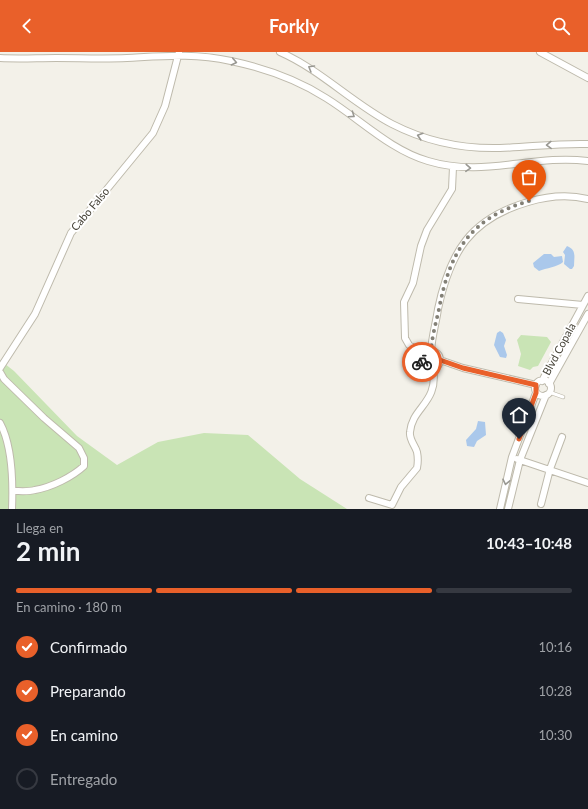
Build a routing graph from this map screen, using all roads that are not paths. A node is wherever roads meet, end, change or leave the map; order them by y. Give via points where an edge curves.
1 (280, 52) edge
2 (540, 52) edge
3 (178, 53) edge
4 (0, 58) edge
5 (588, 78) edge
6 (588, 144) edge
7 (588, 161) edge
8 (453, 167) junction
9 (588, 199) edge
10 (588, 296) edge
11 (518, 299) dead end
12 (583, 305) junction
13 (588, 314) edge
14 (575, 319) junction
15 (585, 326) edge
16 (431, 351) junction
17 (424, 354) junction
18 (440, 360) junction
19 (0, 368) edge
20 (433, 368) junction
21 (0, 372) edge
22 (542, 381) junction
23 (549, 384) junction
24 (536, 385) junction
25 (536, 393) junction
26 (548, 394) junction
27 (563, 397) dead end
28 (0, 423) edge
29 (562, 437) dead end
30 (512, 458) junction
31 (520, 460) junction
32 (550, 469) junction
33 (588, 483) edge
34 (13, 492) junction
35 (369, 498) dead end
36 (541, 504) dead end
37 (12, 509) edge
38 (500, 509) edge
39 (508, 509) edge

6 -> 1 street via 479,148 434,140 414,134 375,114 316,70
2 - 5 street
3 - 4 street via 94,59
3 -> 8 street via 219,59 276,74 326,98 400,149 427,161
3 - 19 street, Cabo Falso via 165,106 153,133 71,232 38,308
8 -> 7 street via 480,168 541,160
8 - 17 street via 452,189 427,230 413,282 404,302 404,338 408,344
9 - 16 street via 561,196 526,202 495,216 472,232 458,250 448,271 432,333
10 - 12 street, Blvd Copala
11 - 12 street
12 - 14 street, Blvd Copala
13 - 15 street, Blvd Copala
14 - 15 street
14 - 22 street, Blvd Copala
15 - 23 street, Blvd Copala
16 - 17 street
16 - 18 street via 438,355
17 - 20 street via 423,364
18 - 20 street
18 - 24 street
20 - 35 street via 434,387 412,423 410,433 410,439 417,452 417,468 401,487 392,505
21 - 34 street via 39,413 79,448 84,458 84,466 60,481 36,490
22 - 23 street, Blvd Copala
22 - 24 street, Blvd Copala
23 - 26 street, Blvd Copala
24 - 25 street, Blvd Copala
25 - 26 street via 540,396
25 - 30 street, Blvd Copala
26 - 27 lane
26 - 31 street, Blvd Copala
28 - 34 street via 4,431
29 - 32 street
30 - 31 street
30 -> 38 street, Blvd Copala
31 - 32 street
31 - 39 street, Blvd Copala
32 - 33 street
32 - 36 street
34 - 37 street

